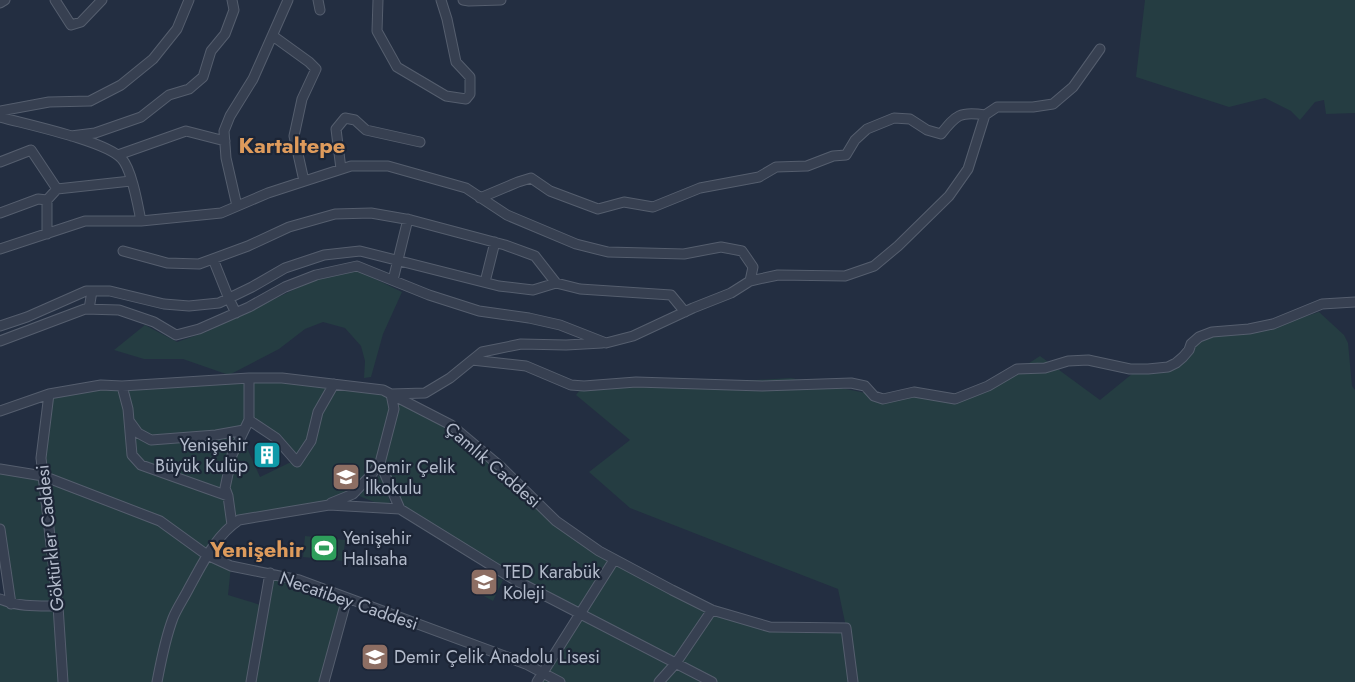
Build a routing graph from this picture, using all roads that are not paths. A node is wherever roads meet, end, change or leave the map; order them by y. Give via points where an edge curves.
1 (5, 0) edge
2 (54, 0) edge
3 (102, 0) edge
4 (188, 0) edge
5 (232, 0) edge
6 (288, 0) edge
7 (318, 0) edge
8 (378, 0) edge
9 (441, 0) edge
10 (463, 0) edge
11 (501, 0) edge
12 (0, 3) edge
13 (320, 10) dead end
14 (273, 36) junction
15 (1100, 49) dead end
16 (0, 111) edge
17 (985, 115) junction
18 (0, 117) edge
19 (71, 136) junction
20 (225, 141) junction
21 (420, 142) dead end
22 (118, 155) junction
23 (0, 162) edge
24 (341, 169) junction
25 (131, 181) junction
26 (304, 181) junction
27 (57, 189) junction
28 (480, 198) junction
29 (47, 200) junction
30 (237, 206) junction
31 (0, 213) edge
32 (408, 220) junction
33 (141, 221) junction
34 (47, 234) junction
35 (495, 242) junction
36 (0, 249) edge
37 (123, 251) dead end
38 (213, 259) junction
39 (397, 260) junction
40 (393, 280) junction
41 (750, 281) junction
42 (485, 282) junction
43 (556, 283) junction
44 (92, 291) junction
45 (228, 299) junction
46 (1355, 302) edge
47 (88, 309) junction
48 (685, 312) junction
49 (236, 313) junction
50 (0, 326) edge
51 (0, 341) edge
52 (606, 343) junction
53 (472, 360) junction
54 (249, 378) junction
55 (334, 384) junction
56 (122, 386) junction
57 (49, 394) junction
58 (391, 394) junction
59 (128, 409) junction
60 (0, 411) edge
61 (249, 420) junction
62 (244, 430) junction
63 (380, 463) junction
64 (0, 468) edge
65 (43, 476) junction
66 (228, 496) junction
67 (329, 505) junction
68 (400, 510) junction
69 (232, 525) junction
70 (0, 529) edge
71 (207, 554) junction
72 (614, 560) junction
73 (270, 573) junction
74 (347, 598) junction
75 (0, 599) edge
76 (11, 604) junction
77 (58, 606) junction
78 (712, 610) junction
79 (580, 614) junction
80 (676, 663) junction
81 (542, 672) junction
82 (63, 682) edge
83 (157, 682) edge
84 (251, 682) edge
85 (324, 682) edge
86 (537, 682) edge
87 (560, 682) edge
88 (659, 682) edge
89 (712, 682) edge
90 (853, 682) edge

1 - 12 street
2 - 3 street via 71,24 81,22
4 - 16 street via 177,29 152,59 121,85 90,101 49,102
5 - 19 street via 234,10 225,34 211,51 203,77 189,89 169,95 141,118 95,133
6 - 14 street
7 - 13 street
8 - 9 street via 378,31 397,67 446,96 466,99 470,94 470,77 456,62
10 - 11 street
14 - 20 street via 253,79 230,116 224,131
14 - 26 street via 316,69 302,99 294,136
15 - 17 street via 1073,87 1053,104 998,107
17 - 28 street via 970,112 954,118 941,134 910,119 894,118 867,129 846,154 807,166 776,167 758,177 700,188 653,207 624,202 598,209 550,191 531,178
17 - 41 street via 968,169 949,196 874,266 845,276 778,275
18 - 19 street
19 - 22 street via 110,149
20 - 22 street via 186,130
20 - 30 street
21 - 24 street via 366,130 355,120 345,118 336,129
22 - 25 street via 123,159
23 - 27 street via 31,150
24 - 26 street
24 - 28 street via 388,166 466,188
25 - 27 street
25 - 33 street
26 - 30 street
27 - 29 street
28 - 41 street via 507,215 576,244 608,252 684,254 721,246 742,251 753,267
29 - 31 street
29 - 34 street
30 - 33 street via 222,213
32 - 35 street
32 - 38 street via 371,213 335,214 289,227
32 - 39 street
33 - 34 street via 85,221
34 - 36 street
35 - 42 street
35 - 43 street via 535,256
37 - 38 street via 167,263 199,264
38 - 45 street
39 - 40 street
39 - 42 street
39 - 45 street via 360,251 324,255 285,268
40 - 49 street via 358,266 316,275
40 - 52 street via 479,311 560,325
41 - 48 street via 731,293
42 - 43 street via 533,290
43 - 48 street via 580,289 671,295
44 - 45 street via 110,291 164,304 189,306
44 - 47 street
44 - 50 street
45 - 49 street
46 - 53 street via 1322,304 1273,324 1199,336 1183,357 1168,367 1130,369 1088,360 1068,361 1045,368 1016,370 955,399 914,392 883,400 865,386 851,383 762,386 636,382 571,385 526,366
47 - 49 street via 119,310 154,322 176,335
47 - 51 street
48 - 52 street via 634,336
52 - 53 street via 521,344 482,352
53 - 58 street via 425,394
54 - 55 street, Çamlık Caddesi
54 - 56 street, Çamlık Caddesi
54 - 61 street
55 - 58 street, Çamlık Caddesi via 383,390
55 - 61 street via 318,412 311,441 297,462 276,438
56 - 57 street, Çamlık Caddesi via 101,385
56 - 59 street
57 - 60 street, Çamlık Caddesi
57 - 65 street, Göktürkler Caddesi via 41,458
58 - 63 street via 394,408
58 - 72 street, Çamlık Caddesi via 451,425 556,521
59 - 62 street via 130,422 138,433 151,440
59 - 66 street via 132,454 141,466
61 - 62 street
62 - 66 street via 232,455 225,488
63 - 67 street via 353,494
63 - 68 street
64 - 65 street, Necatibey Caddesi
65 - 71 street, Necatibey Caddesi via 160,521
65 - 77 street, Göktürkler Caddesi
66 - 69 street
67 - 68 street
67 - 69 street via 239,520
68 - 79 street via 515,580
69 - 71 street
70 - 76 street
71 - 73 street, Necatibey Caddesi via 231,566
71 - 83 street via 173,618
72 - 78 street, Çamlık Caddesi
72 - 79 street
73 - 74 street, Necatibey Caddesi
73 - 84 street
74 - 81 street, Necatibey Caddesi
74 - 85 street
75 - 76 street
76 - 77 street
77 - 82 street, Göktürkler Caddesi
78 - 80 street
78 - 90 street, Çamlık Caddesi via 770,627 846,628
79 - 80 street
79 - 81 street
80 - 88 street
80 - 89 street
81 - 86 street
81 - 87 street, Necatibey Caddesi

